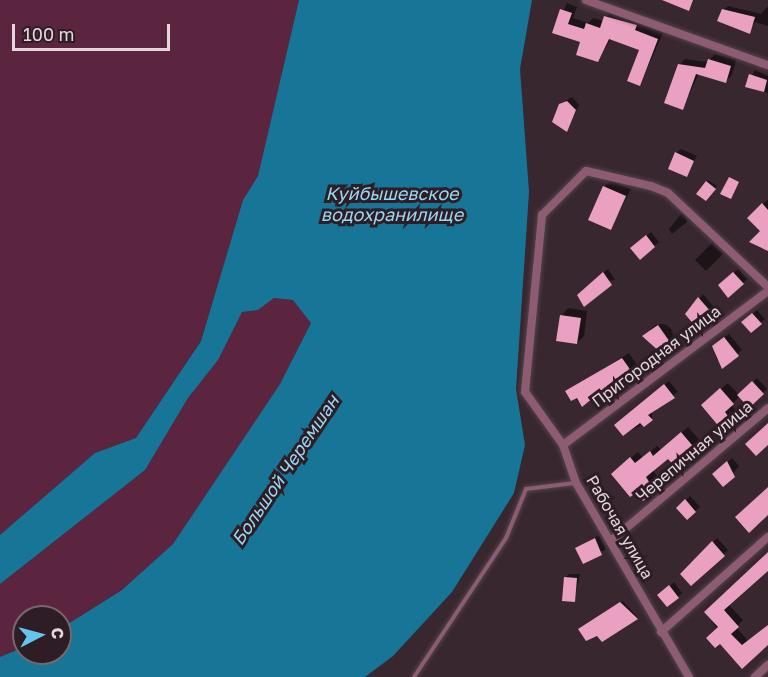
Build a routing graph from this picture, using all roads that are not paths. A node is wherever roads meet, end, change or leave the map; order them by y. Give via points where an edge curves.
1 (586, 0) edge
2 (768, 65) edge
3 (768, 289) edge
4 (768, 408) edge
5 (563, 445) junction
6 (576, 483) junction
7 (768, 537) edge
8 (612, 540) junction
9 (661, 632) junction
10 (768, 665) edge
11 (414, 677) edge
12 (689, 677) edge
13 (755, 677) edge

1 - 2 street
3 - 5 street, Пригородная улица
3 - 5 street, Рабочая улица via 668,193 586,171 542,214 525,392
4 - 8 street, Черепичная улица
5 - 6 street, Рабочая улица
6 - 8 street, Рабочая улица
6 - 11 lane via 526,489 506,538
7 - 9 street
8 - 9 street, Рабочая улица
9 - 12 street, Рабочая улица
10 - 13 street

